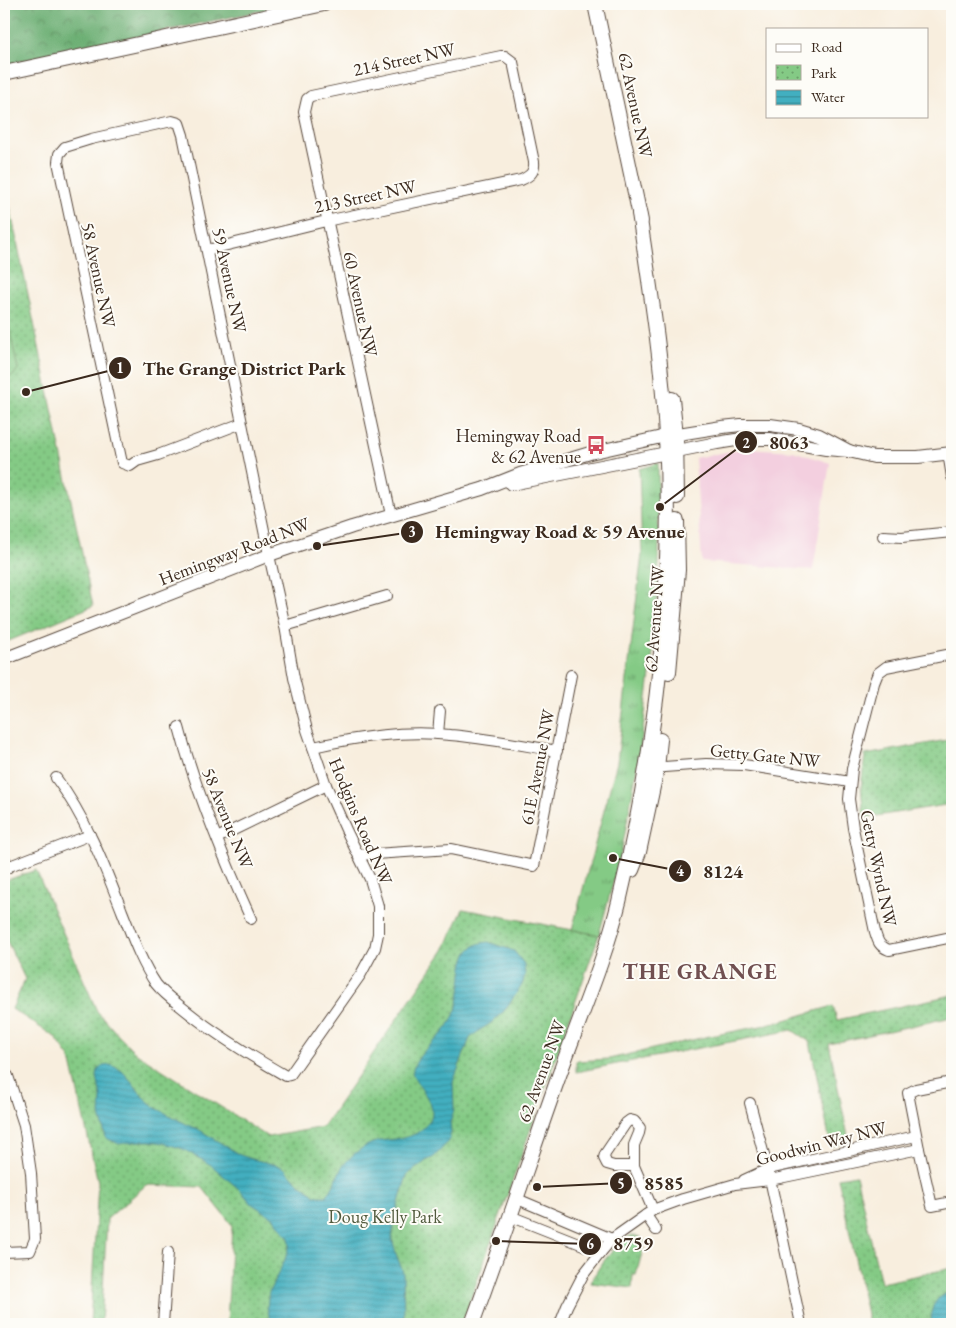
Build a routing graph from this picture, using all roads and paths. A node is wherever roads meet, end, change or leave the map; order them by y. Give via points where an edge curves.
1 (324, 4) edge
2 (596, 4) edge
3 (604, 4) edge
4 (602, 33) junction
5 (4, 73) edge
6 (307, 99) joint
7 (182, 130) joint
8 (530, 176) joint
9 (326, 221) junction
10 (207, 250) junction
11 (242, 423) junction
12 (671, 435) junction
13 (672, 452) junction
14 (849, 452) junction
15 (950, 453) edge
16 (952, 477) edge
17 (482, 489) junction
18 (391, 515) junction
19 (952, 532) edge
20 (883, 536) dead end
21 (270, 555) junction
22 (387, 596) dead end
23 (285, 626) junction
24 (952, 654) edge
25 (4, 659) edge
26 (571, 674) dead end
27 (440, 711) dead end
28 (179, 726) dead end
29 (438, 734) junction
30 (313, 747) junction
31 (557, 751) junction
32 (652, 768) junction
33 (56, 778) dead end
34 (850, 782) junction
35 (326, 785) junction
36 (90, 835) junction
37 (217, 838) junction
38 (358, 855) junction
39 (5, 865) edge
40 (252, 919) dead end
41 (952, 937) edge
42 (6, 1076) edge
43 (952, 1082) edge
44 (750, 1103) dead end
45 (916, 1136) junction
46 (919, 1149) junction
47 (634, 1166) junction
48 (769, 1174) junction
49 (515, 1198) junction
50 (952, 1202) edge
51 (649, 1213) junction
52 (510, 1216) junction
53 (656, 1230) dead end
54 (612, 1239) junction
55 (499, 1250) junction
56 (4, 1252) edge
57 (168, 1252) dead end
58 (601, 1252) junction
59 (163, 1324) edge
60 (472, 1324) edge
61 (482, 1324) edge
62 (560, 1324) edge
63 (801, 1324) edge

1 - 5 main road
2 - 4 main road, 62 Avenue NW
3 - 4 main road
4 - 12 main road, 62 Avenue NW via 639,214
6 - 8 street, 214 Street NW via 501,56 513,62 534,162
6 - 9 street, 60 Avenue NW via 304,112
7 - 10 street, 59 Avenue NW
7 - 11 street, 58 Avenue NW via 172,121 91,139 66,146 59,154 58,162 122,463 130,466
8 - 9 street, 213 Street NW
9 - 10 street, 213 Street NW
9 - 18 street, 60 Avenue NW
10 - 11 street, 59 Avenue NW
11 - 21 street, 59 Avenue NW
12 - 13 main road, 62 Avenue NW
12 - 14 street, Hemingway Road NW via 722,426 777,426 799,429
12 - 17 street, Hemingway Road NW via 590,453
13 - 14 street, Hemingway Road NW via 742,439 770,439
13 - 17 street, Hemingway Road NW
13 - 32 main road, 62 Avenue NW via 668,570
14 - 15 street via 874,457
15 - 16 street
17 - 18 street, Hemingway Road NW
18 - 21 street, Hemingway Road NW
19 - 20 street
21 - 23 street, Hodgins Road NW
21 - 25 street, Hemingway Road NW
22 - 23 street
23 - 30 street, Hodgins Road NW via 294,678
24 - 34 street via 886,667 878,673
26 - 31 street, 61E Avenue NW
27 - 29 street
28 - 37 street, 58 Avenue NW via 188,761
29 - 30 street via 377,735
29 - 31 street
30 - 35 street, Hodgins Road NW
31 - 38 street, 61E Avenue NW via 534,866 451,849
32 - 34 street, Getty Gate NW via 744,765
32 - 49 main road, 62 Avenue NW via 639,852
33 - 36 street, Hodgins Road NW
34 - 41 street, Getty Wynd NW via 853,828 874,932 882,948 889,950
35 - 37 street
35 - 38 street, Hodgins Road NW
36 - 38 street, Hodgins Road NW via 141,957 156,984 166,996 234,1046 286,1076 294,1071 361,974 375,948 378,906
36 - 39 street
37 - 40 street, 58 Avenue NW
42 - 56 street via 24,1125 35,1239 30,1251
43 - 45 street via 908,1093
44 - 48 street
45 - 46 street
45 - 48 street, Goodwin Way NW
46 - 48 street, Goodwin Way NW
46 - 50 street via 932,1206
47 - 47 street via 634,1145 640,1128 630,1120 604,1158 607,1164 614,1166
47 - 51 street
48 - 51 street, Goodwin Way NW via 683,1199
48 - 63 street
49 - 52 main road, 62 Avenue NW
49 - 54 street
51 - 53 street
51 - 54 street, Goodwin Way NW
52 - 55 main road, 62 Avenue NW
52 - 58 street
54 - 58 street, Goodwin Way NW
55 - 60 main road, 62 Avenue NW
55 - 61 main road, 62 Avenue NW
57 - 59 street
58 - 62 street, Goodwin Way NW via 583,1275

